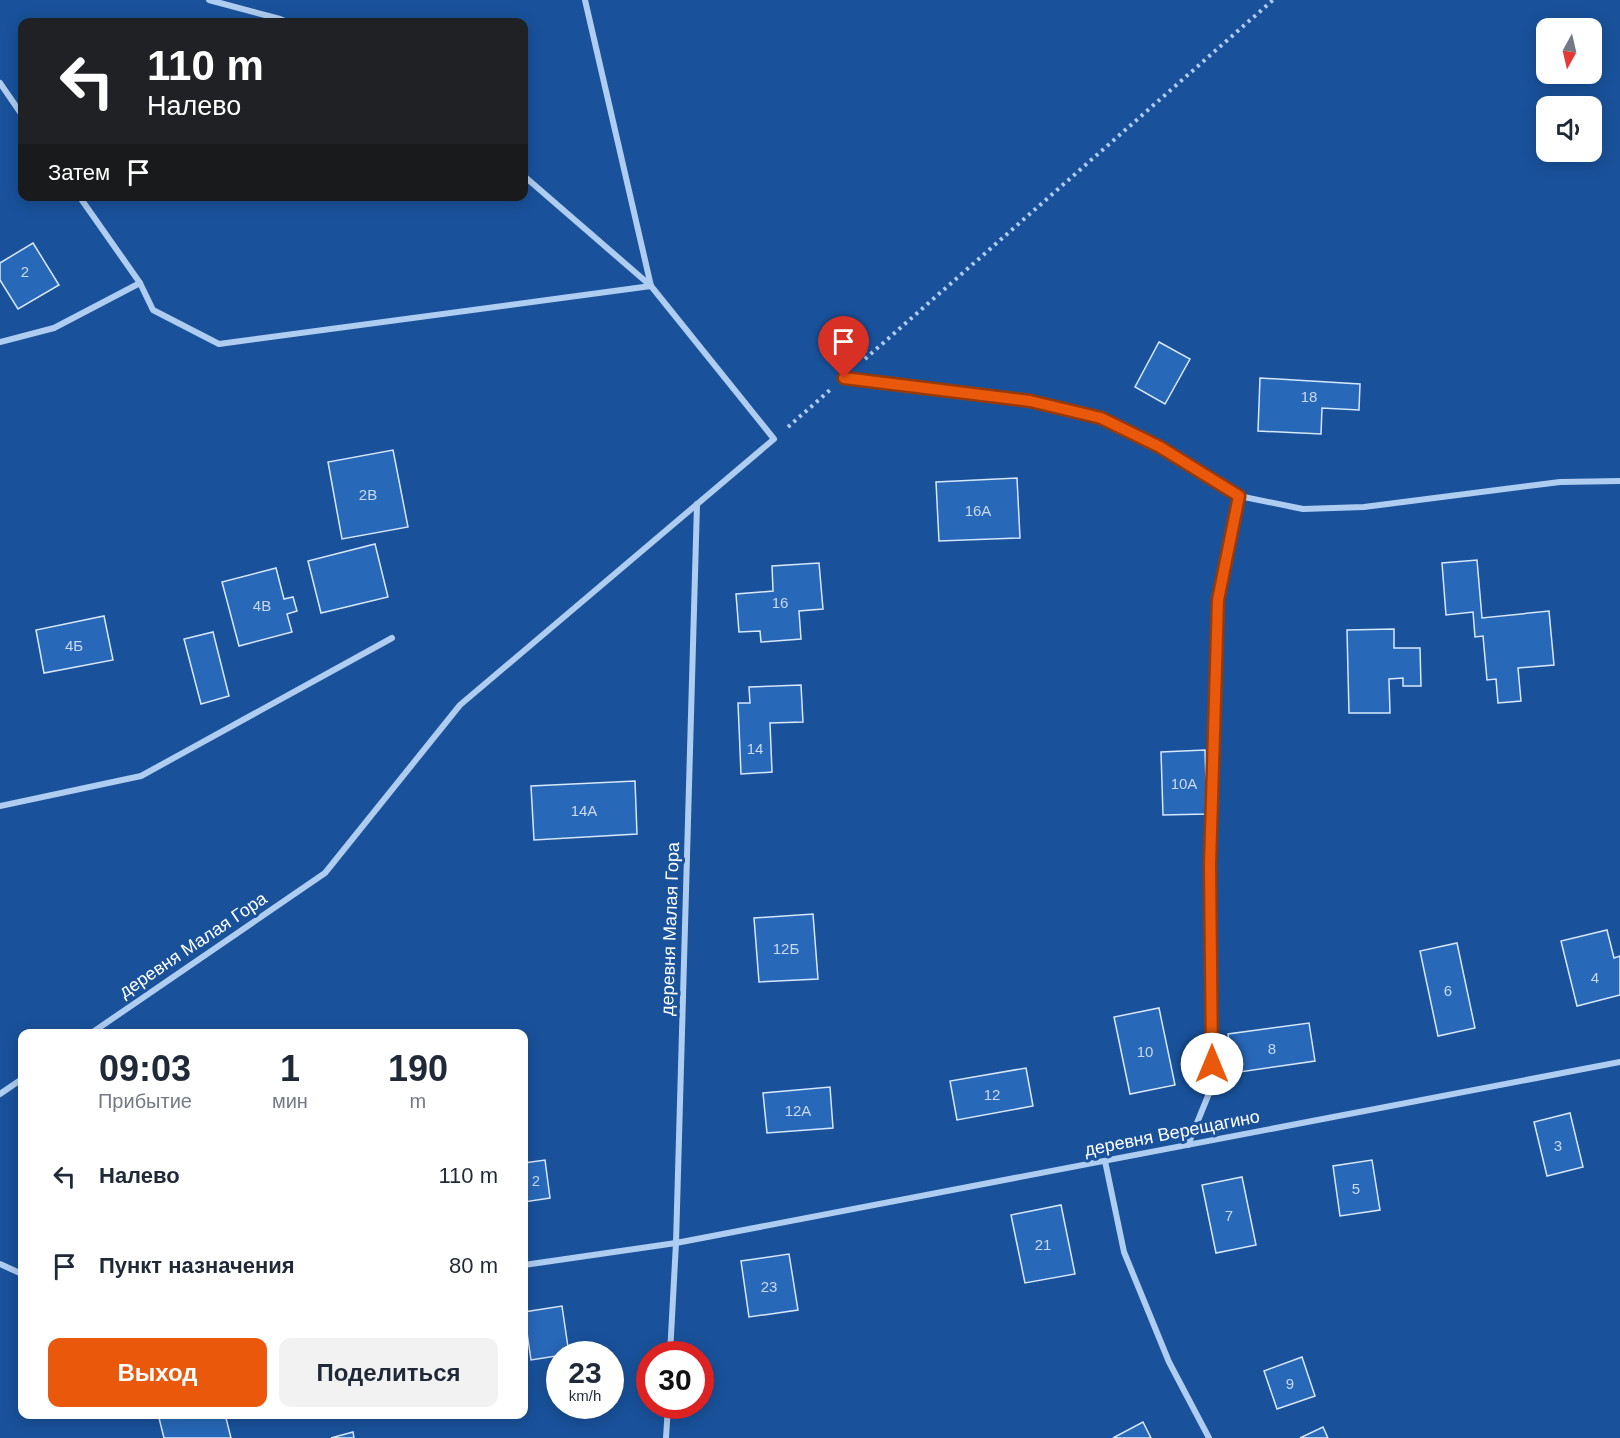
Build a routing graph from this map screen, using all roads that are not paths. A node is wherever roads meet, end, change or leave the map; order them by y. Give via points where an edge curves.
1 (209, 0) edge
2 (585, 0) edge
3 (276, 18) edge
4 (0, 83) edge
5 (18, 109) edge
6 (528, 179) edge
7 (83, 201) edge
8 (140, 283) junction
9 (651, 286) junction
10 (0, 342) edge
11 (844, 378) road end
12 (1620, 481) edge
13 (1239, 496) junction
14 (697, 504) junction
15 (392, 638) dead end
16 (0, 806) edge
17 (97, 1029) edge
18 (1620, 1062) edge
19 (18, 1082) edge
20 (0, 1094) edge
21 (1188, 1145) junction
22 (1105, 1161) junction
23 (676, 1243) junction
24 (0, 1264) edge
25 (528, 1264) edge
26 (18, 1272) edge
27 (671, 1341) edge
28 (667, 1419) edge
29 (666, 1438) edge
30 (1209, 1438) edge

1 - 3 street
2 - 9 street
4 - 5 street
6 - 9 street
7 - 8 street
8 - 9 street via 153,310 219,344
8 - 10 street via 54,328
9 - 14 street, деревня Малая Гора via 774,439
11 - 13 street via 1030,401 1101,418 1160,447
12 - 13 street via 1560,483 1364,507 1303,509
13 - 21 street via 1218,600 1210,865 1212,1086
14 - 17 street, деревня Малая Гора via 460,705 325,873
14 - 23 street, деревня Малая Гора
15 - 16 street via 141,776
18 - 21 street, деревня Верещагино
19 - 20 street
21 - 22 street, деревня Верещагино
22 - 23 street, деревня Верещагино
22 - 30 street via 1124,1252 1169,1362
23 - 25 street, деревня Верещагино
23 - 27 street, деревня Малая Гора
24 - 26 street
28 - 29 street

